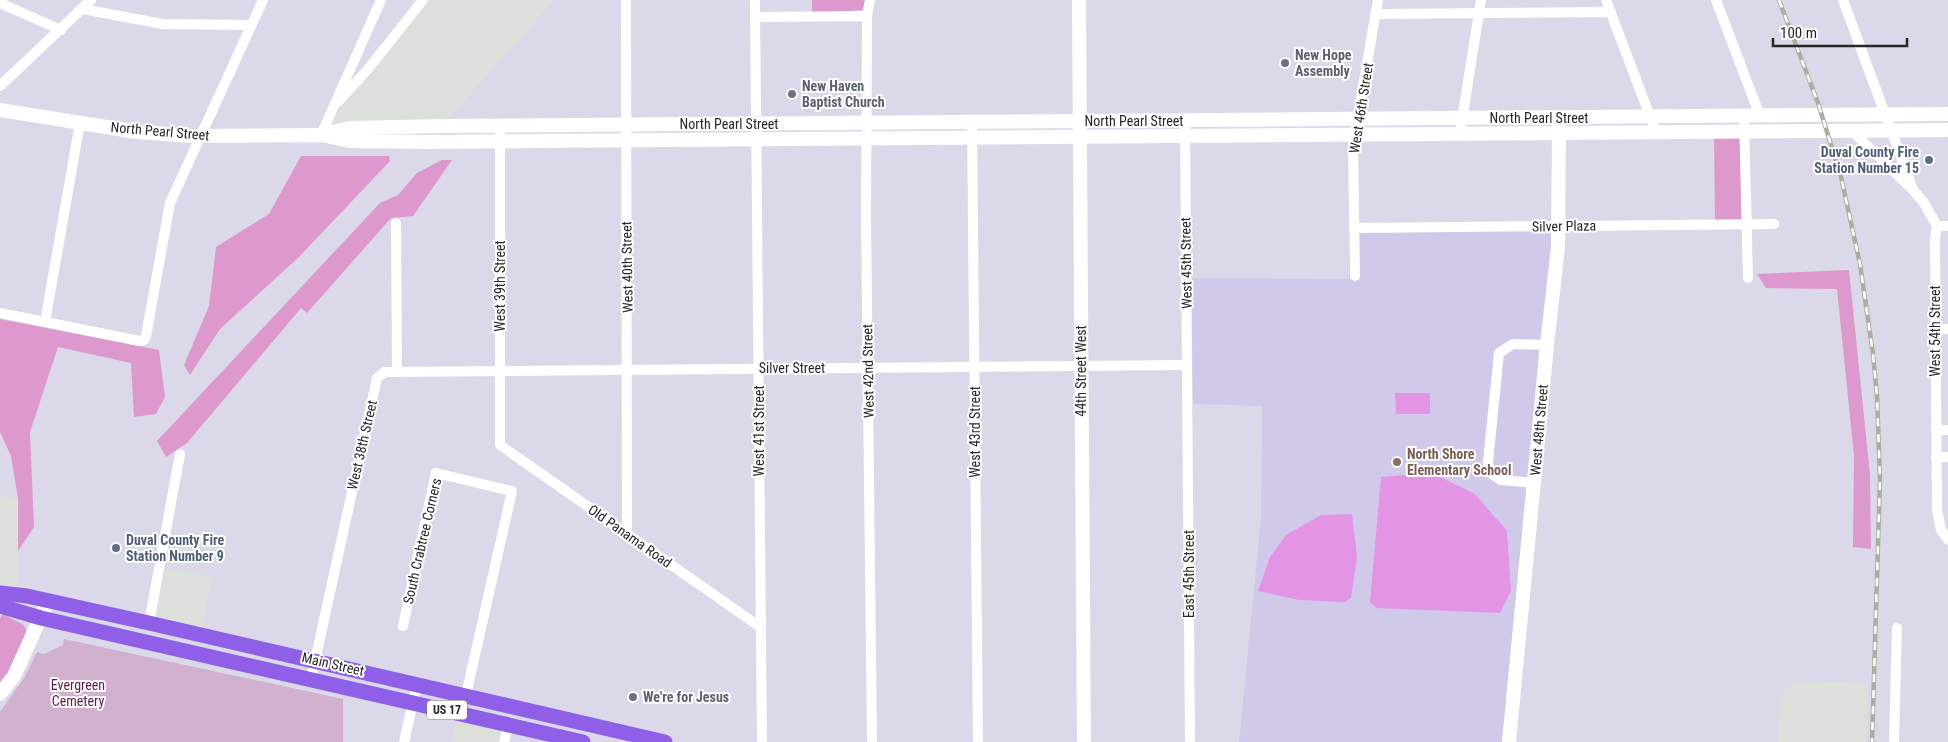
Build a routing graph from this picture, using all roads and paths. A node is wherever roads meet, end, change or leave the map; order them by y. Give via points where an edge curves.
1 (91, 0) edge
2 (263, 0) edge
3 (380, 0) edge
4 (423, 0) edge
5 (626, 0) edge
6 (755, 0) edge
7 (870, 0) edge
8 (1079, 0) edge
9 (1378, 0) edge
10 (1481, 0) edge
11 (1606, 0) edge
12 (1716, 0) edge
13 (1843, 0) edge
14 (0, 3) edge
15 (83, 9) junction
16 (1611, 12) junction
17 (1479, 13) junction
18 (1376, 14) junction
19 (867, 16) junction
20 (755, 17) junction
21 (251, 25) junction
22 (61, 30) junction
23 (0, 86) edge
24 (332, 108) junction
25 (0, 110) edge
26 (1948, 114) edge
27 (1886, 115) junction
28 (1744, 116) junction
29 (1760, 116) junction
30 (1651, 117) junction
31 (1462, 118) junction
32 (1560, 118) junction
33 (1358, 119) junction
34 (1185, 120) junction
35 (1079, 121) junction
36 (972, 122) junction
37 (80, 123) junction
38 (867, 123) junction
39 (756, 124) junction
40 (626, 125) junction
41 (500, 126) junction
42 (1891, 130) junction
43 (1948, 130) edge
44 (1744, 131) junction
45 (1852, 131) junction
46 (1559, 132) junction
47 (1656, 132) junction
48 (1460, 134) junction
49 (321, 135) junction
50 (1355, 135) junction
51 (200, 136) junction
52 (1185, 136) junction
53 (972, 138) junction
54 (1079, 138) junction
55 (867, 139) junction
56 (756, 140) junction
57 (626, 141) junction
58 (500, 142) junction
59 (1914, 191) junction
60 (396, 223) dead end
61 (1747, 224) junction
62 (1774, 224) dead end
63 (1560, 226) junction
64 (1937, 226) junction
65 (1948, 226) edge
66 (1354, 228) junction
67 (1354, 276) dead end
68 (1748, 278) dead end
69 (0, 313) edge
70 (44, 322) junction
71 (1935, 329) junction
72 (1948, 329) edge
73 (1547, 346) junction
74 (1081, 365) junction
75 (1187, 365) junction
76 (974, 366) junction
77 (758, 368) junction
78 (868, 368) junction
79 (628, 370) junction
80 (397, 371) junction
81 (500, 371) junction
82 (1187, 406) joint
83 (1936, 430) junction
84 (1948, 430) edge
85 (500, 445) joint
86 (180, 454) dead end
87 (1936, 457) junction
88 (1948, 457) edge
89 (1535, 484) junction
90 (627, 533) junction
91 (1947, 539) edge
92 (0, 593) edge
93 (48, 601) junction
94 (0, 606) edge
95 (41, 618) junction
96 (149, 623) junction
97 (403, 626) dead end
98 (760, 627) junction
99 (1897, 628) dead end
100 (315, 660) junction
101 (310, 679) junction
102 (416, 684) junction
103 (0, 694) edge
104 (466, 695) junction
105 (412, 702) junction
106 (508, 725) junction
107 (404, 742) edge
108 (504, 742) edge
109 (583, 742) edge
110 (665, 742) edge
111 (762, 742) edge
112 (872, 742) edge
113 (978, 742) edge
114 (1084, 742) edge
115 (1190, 742) edge
116 (1509, 742) edge
117 (1894, 742) edge

1 - 15 street
2 - 21 street
3 - 24 street
4 - 24 street
5 - 40 street, West 40th Street
6 - 20 street, West 41st Street
7 - 19 street, West 42nd Street
8 - 35 street, 44th Street West
9 - 18 street, West 46th Street
10 - 17 street
11 - 16 street
12 - 29 street
13 - 27 street
14 - 22 street
15 - 21 street via 162,24
15 - 22 street
16 - 17 street
16 - 30 street
17 - 18 street
17 - 31 street
18 - 33 street, West 46th Street
19 - 20 street
19 - 38 street, West 42nd Street
20 - 39 street, West 41st Street
21 - 51 street
22 - 23 street
24 - 49 street
25 - 37 street, North Pearl Street
26 - 27 street, North Pearl Street
27 - 29 street, North Pearl Street
27 - 42 street
28 - 29 street, North Pearl Street
28 - 30 street, North Pearl Street
28 - 44 street
30 - 32 street, North Pearl Street
30 - 47 street
31 - 32 street, North Pearl Street
31 - 33 street, North Pearl Street
31 - 48 street
32 - 46 street, West 48th Street
33 - 34 street, North Pearl Street
33 - 50 street, West 46th Street
34 - 35 street, North Pearl Street
34 - 52 street, West 45th Street
35 - 36 street, North Pearl Street
35 - 54 street, 44th Street West
36 - 38 street, North Pearl Street
36 - 53 street, West 43rd Street
37 - 51 street, North Pearl Street via 137,132
37 - 70 street
38 - 39 street, North Pearl Street
38 - 55 street, West 42nd Street
39 - 40 street, North Pearl Street
39 - 56 street, West 41st Street
40 - 41 street, North Pearl Street
40 - 57 street, West 40th Street
41 - 49 street, North Pearl Street via 350,128
41 - 58 street, West 39th Street
42 - 43 street, North Pearl Street
42 - 45 street, North Pearl Street
42 - 59 street
44 - 45 street, North Pearl Street
44 - 47 street, North Pearl Street
44 - 61 street
45 - 59 street
46 - 47 street, North Pearl Street
46 - 48 street, North Pearl Street
46 - 63 street, West 48th Street
48 - 50 street, North Pearl Street
49 - 51 street, North Pearl Street
49 - 58 street, North Pearl Street via 350,141
50 - 52 street, North Pearl Street
50 - 66 street, West 46th Street
51 - 70 street via 168,212 144,340
52 - 54 street, North Pearl Street
52 - 75 street, West 45th Street
53 - 54 street, North Pearl Street
53 - 55 street, North Pearl Street
53 - 76 street, West 43rd Street
54 - 74 street, 44th Street West
55 - 56 street, North Pearl Street
55 - 78 street, West 42nd Street
56 - 57 street, North Pearl Street
56 - 77 street, West 41st Street
57 - 58 street, North Pearl Street
57 - 79 street, West 40th Street
58 - 81 street, West 39th Street
59 - 64 street
60 - 80 street
61 - 62 street, Silver Plaza
61 - 63 street, Silver Plaza
61 - 68 street
63 - 66 street, Silver Plaza
63 - 73 street, West 48th Street
64 - 65 street
64 - 71 street, West 54th Street
66 - 67 street, West 46th Street
69 - 70 street
71 - 72 street
71 - 83 street, West 54th Street
73 - 89 street, West 48th Street
73 - 89 street via 1513,344 1499,353 1488,462 1490,473 1501,480
74 - 75 street, Silver Street
74 - 76 street, Silver Street
74 - 114 street, 44th Street West
75 - 82 street, West 45th Street
76 - 78 street, Silver Street
76 - 113 street, West 43rd Street
77 - 78 street, Silver Street
77 - 79 street, Silver Street
77 - 98 street, West 41st Street
78 - 112 street, West 42nd Street
79 - 81 street, Silver Street
79 - 90 street, West 40th Street
80 - 81 street, Silver Street
80 - 100 street, West 38th Street via 385,372 377,378
81 - 85 street, West 39th Street
82 - 115 street, East 45th Street
83 - 84 street
83 - 87 street, West 54th Street
85 - 90 street, Old Panama Road
86 - 96 street
87 - 88 street
87 - 91 street, West 54th Street via 1938,520
89 - 116 street, West 48th Street
90 - 98 street, Old Panama Road
92 - 93 main road, Main Street / US 17
93 - 95 street
93 - 96 main road, Main Street / US 17
94 - 95 main road, Main Street / US 17
95 - 101 main road, Main Street / US 17
95 - 103 street via 14,676
96 - 100 main road, Main Street / US 17
97 - 104 street, South Crabtree Corners via 436,473 512,491
98 - 111 street, West 41st Street
99 - 117 street
100 - 101 street, West 38th Street
100 - 102 main road, Main Street / US 17
101 - 105 main road, Main Street / US 17
102 - 104 main road, Main Street / US 17
102 - 105 street
104 - 110 main road, Main Street / US 17
105 - 106 main road, Main Street / US 17
105 - 107 street
106 - 108 street
106 - 109 main road, Main Street / US 17

